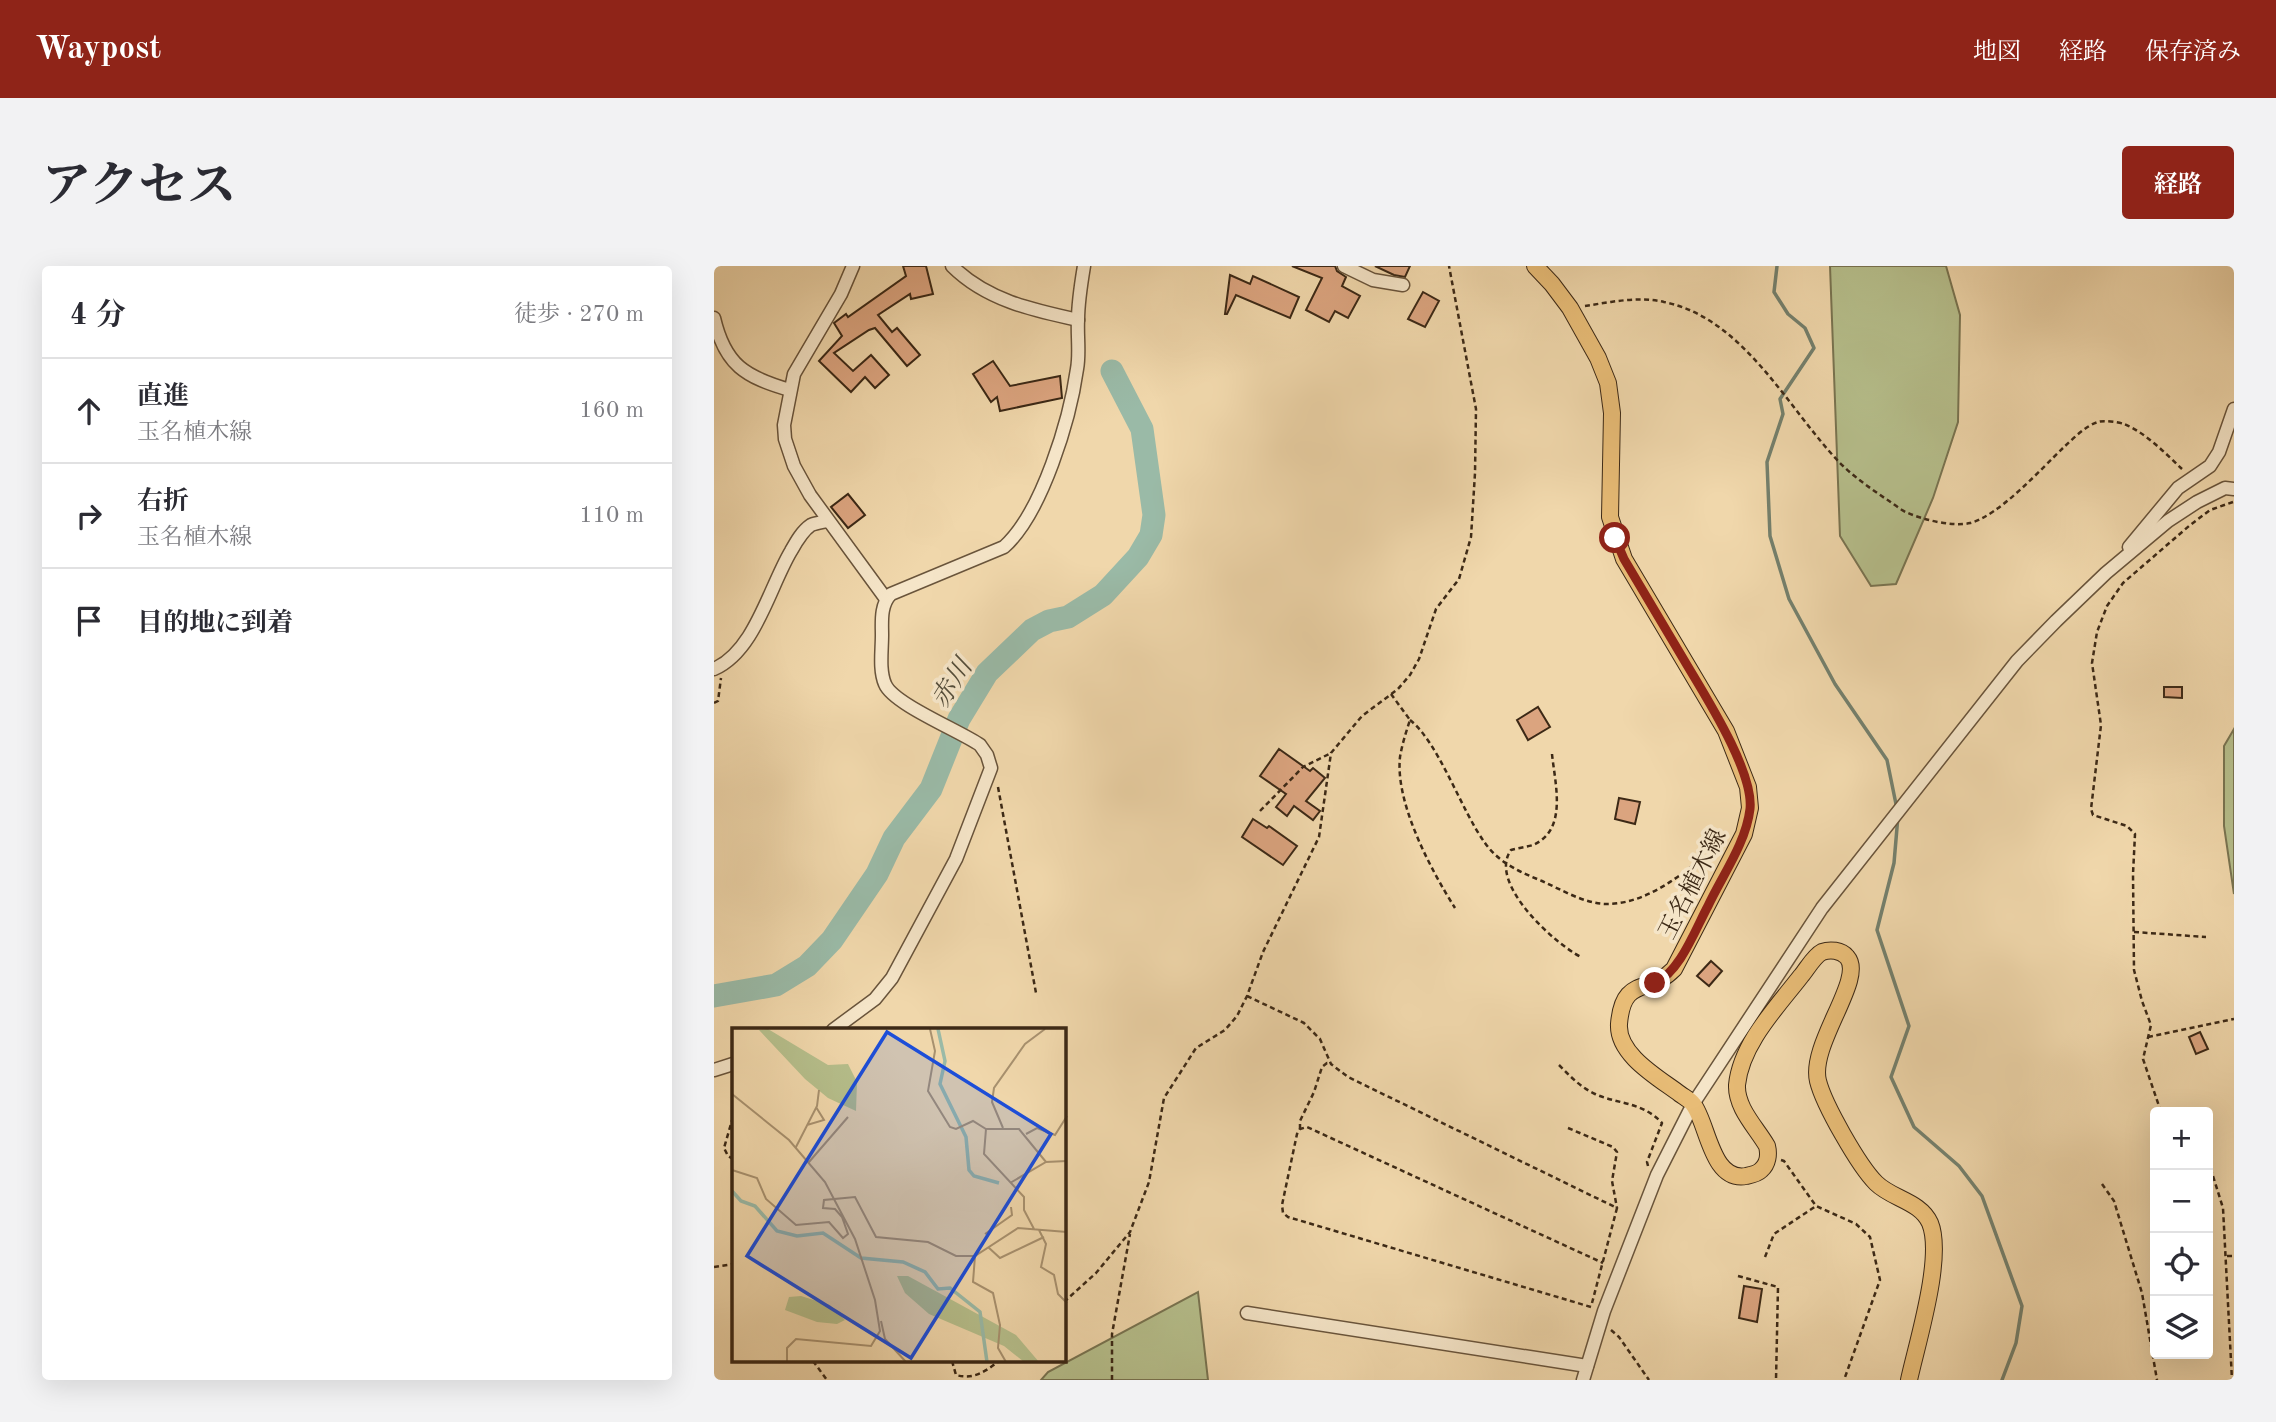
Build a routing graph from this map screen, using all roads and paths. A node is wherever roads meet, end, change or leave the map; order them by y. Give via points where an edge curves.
1 (853, 266) edge
2 (952, 266) edge
3 (1084, 266) edge
4 (1344, 266) edge
5 (1449, 266) edge
6 (1538, 267) edge
7 (1403, 285) dead end
8 (1570, 307) junction
9 (714, 318) edge
10 (1078, 320) junction
11 (790, 390) junction
12 (2234, 409) edge
13 (2192, 478) junction
14 (2234, 489) edge
15 (2234, 501) edge
16 (827, 521) junction
17 (2106, 573) junction
18 (886, 599) junction
19 (715, 668) edge
20 (1391, 694) junction
21 (714, 703) edge
22 (1410, 720) junction
23 (1331, 753) junction
24 (1552, 754) dead end
25 (991, 768) junction
26 (1260, 811) dead end
27 (1507, 864) junction
28 (1693, 864) dead end
29 (1455, 908) dead end
30 (2134, 932) junction
31 (2206, 937) dead end
32 (1581, 957) dead end
33 (1036, 993) dead end
34 (1247, 996) junction
35 (2234, 1019) edge
36 (836, 1028) edge
37 (2148, 1037) junction
38 (732, 1064) edge
39 (1331, 1065) junction
40 (1559, 1065) dead end
41 (714, 1070) edge
42 (1693, 1104) junction
43 (2159, 1107) edge
44 (732, 1120) edge
45 (1567, 1128) dead end
46 (1300, 1129) junction
47 (1768, 1157) junction
48 (732, 1158) edge
49 (2211, 1170) edge
50 (1657, 1175) junction
51 (2102, 1184) dead end
52 (1816, 1206) junction
53 (1617, 1209) junction
54 (1130, 1232) junction
55 (2227, 1256) junction
56 (2234, 1256) edge
57 (1765, 1257) dead end
58 (1604, 1263) junction
59 (732, 1264) edge
60 (714, 1267) edge
61 (1738, 1276) dead end
62 (1066, 1300) edge
63 (1247, 1314) dead end
64 (1601, 1321) junction
65 (814, 1362) edge
66 (951, 1362) edge
67 (998, 1362) edge
68 (1587, 1366) junction
69 (827, 1380) edge
70 (1112, 1380) edge
71 (1583, 1380) edge
72 (1650, 1380) edge
73 (1776, 1380) edge
74 (1844, 1380) edge
75 (1909, 1380) edge
76 (2157, 1380) edge
77 (2232, 1380) edge

1 - 11 street via 794,374
2 - 10 street via 1003,300
3 - 10 street
4 - 7 street via 1373,280
5 - 20 path via 1476,409 1471,537 1460,579 1436,609 1410,676
6 - 8 main road, 玉名植木線
8 - 13 path via 1663,301 1711,321 1784,393 1841,463 1864,484 1918,516 1958,524 1992,512 2077,435 2099,421 2123,424 2156,445
8 - 42 main road, 玉名植木線 via 1608,383 1612,413 1610,517 1615,538 1726,731 1748,788 1750,808 1744,834 1680,959 1665,979 1631,991 1619,1023 1628,1050
9 - 11 street via 719,339 743,372
10 - 18 street via 1078,366 1071,401 1050,467 1017,536 987,556
11 - 16 street via 785,439 794,466
12 - 13 street via 2219,452 2210,466
13 - 17 street via 2178,488
14 - 17 street via 2206,497 2168,521
15 - 30 path via 2210,510 2123,583 2097,632 2092,663 2101,725 2091,809 2093,815 2134,834
16 - 18 street
16 - 19 street via 801,534 748,639 737,654
17 - 42 street via 2017,662 1858,860
18 - 25 street via 881,621 882,670 888,690 980,745
19 - 21 path via 722,679
20 - 22 path
20 - 23 path via 1362,716
22 - 27 path via 1435,753 1485,843
22 - 29 path via 1400,757 1401,780 1420,843
23 - 26 path via 1303,767
23 - 34 path via 1319,836
24 - 27 path via 1555,825 1532,845 1511,850
25 - 33 path via 998,783
25 - 36 street via 956,859 892,978 875,999
27 - 28 path via 1584,900 1606,904 1648,894 1674,881
27 - 32 path via 1517,899 1526,912
30 - 31 path
30 - 37 path via 2134,970 2151,1025
34 - 39 path via 1304,1023 1320,1039
34 - 54 path via 1225,1030 1196,1048 1164,1098 1149,1182
35 - 37 path
37 - 43 path via 2143,1059
38 - 41 street
39 - 46 path via 1322,1067
39 - 53 path
40 - 50 path via 1590,1091 1624,1101 1662,1123 1647,1161 1648,1169
42 - 47 main road, 玉名植木線 via 1727,1172 1741,1177 1754,1174
42 - 50 street
44 - 48 path via 724,1148
45 - 53 path via 1614,1147 1612,1181
46 - 58 path via 1307,1127
46 - 58 path via 1282,1205 1289,1217 1591,1307
47 - 52 path via 1784,1161
47 - 75 main road via 1767,1146 1740,1102 1737,1086 1744,1059 1776,1007 1817,956 1840,951 1852,972 1821,1047 1819,1082 1867,1173 1889,1194 1922,1211 1934,1238 1929,1288
49 - 55 path via 2223,1208
50 - 64 street
51 - 76 path via 2114,1201 2142,1293
52 - 57 path via 1774,1234
52 - 74 path via 1856,1224 1870,1237 1880,1280
53 - 58 path
54 - 62 path
54 - 70 path via 1112,1334
55 - 56 path
55 - 77 path
59 - 60 path
61 - 73 path via 1778,1287
63 - 68 street
64 - 68 street
64 - 72 path via 1619,1337
65 - 69 path
66 - 67 path via 956,1375 968,1377 980,1376
68 - 71 street

